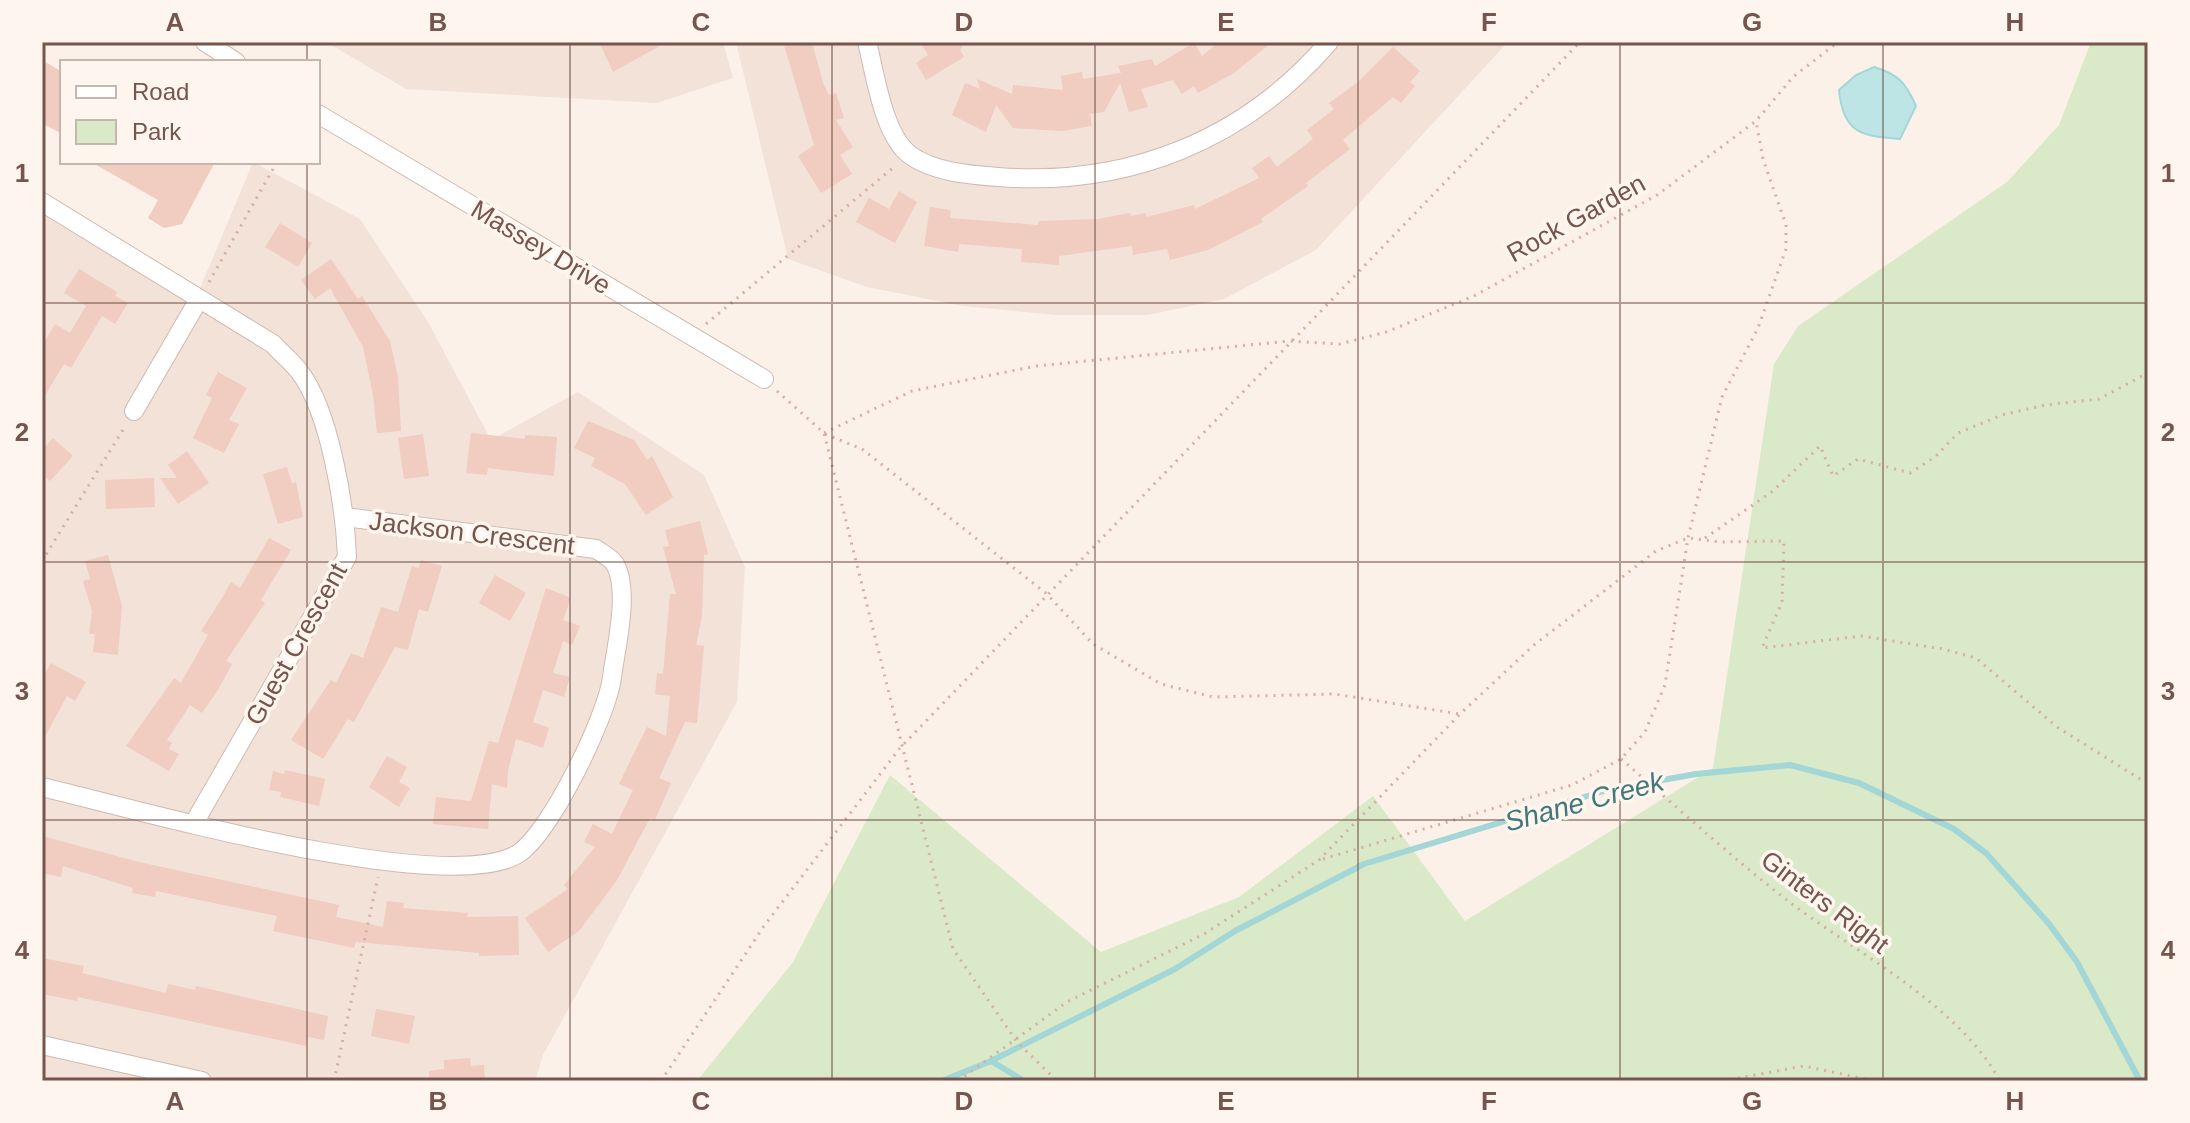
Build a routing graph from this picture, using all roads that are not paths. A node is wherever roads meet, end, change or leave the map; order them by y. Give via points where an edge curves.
1 (205, 42) edge
2 (867, 42) edge
3 (1329, 42) edge
4 (233, 60) edge
5 (320, 115) edge
6 (42, 202) edge
7 (199, 299) junction
8 (764, 379) road end
9 (134, 411) road end
10 (345, 517) junction
11 (42, 787) edge
12 (194, 823) junction
13 (42, 1045) edge
14 (202, 1081) edge

1 - 4 street
2 - 3 street via 886,120 909,154 960,174 1041,181 1141,166 1218,136 1301,75
5 - 8 street, Massey Drive
6 - 7 street, Guest Crescent
7 - 9 street
7 - 10 street, Guest Crescent via 273,344 299,372 319,407
10 - 12 street, Guest Crescent via 347,557
10 - 12 street, Jackson Crescent via 596,549 614,561 623,583 610,698 589,749 535,837 518,854 490,864 445,867 340,856
11 - 12 street
13 - 14 street

